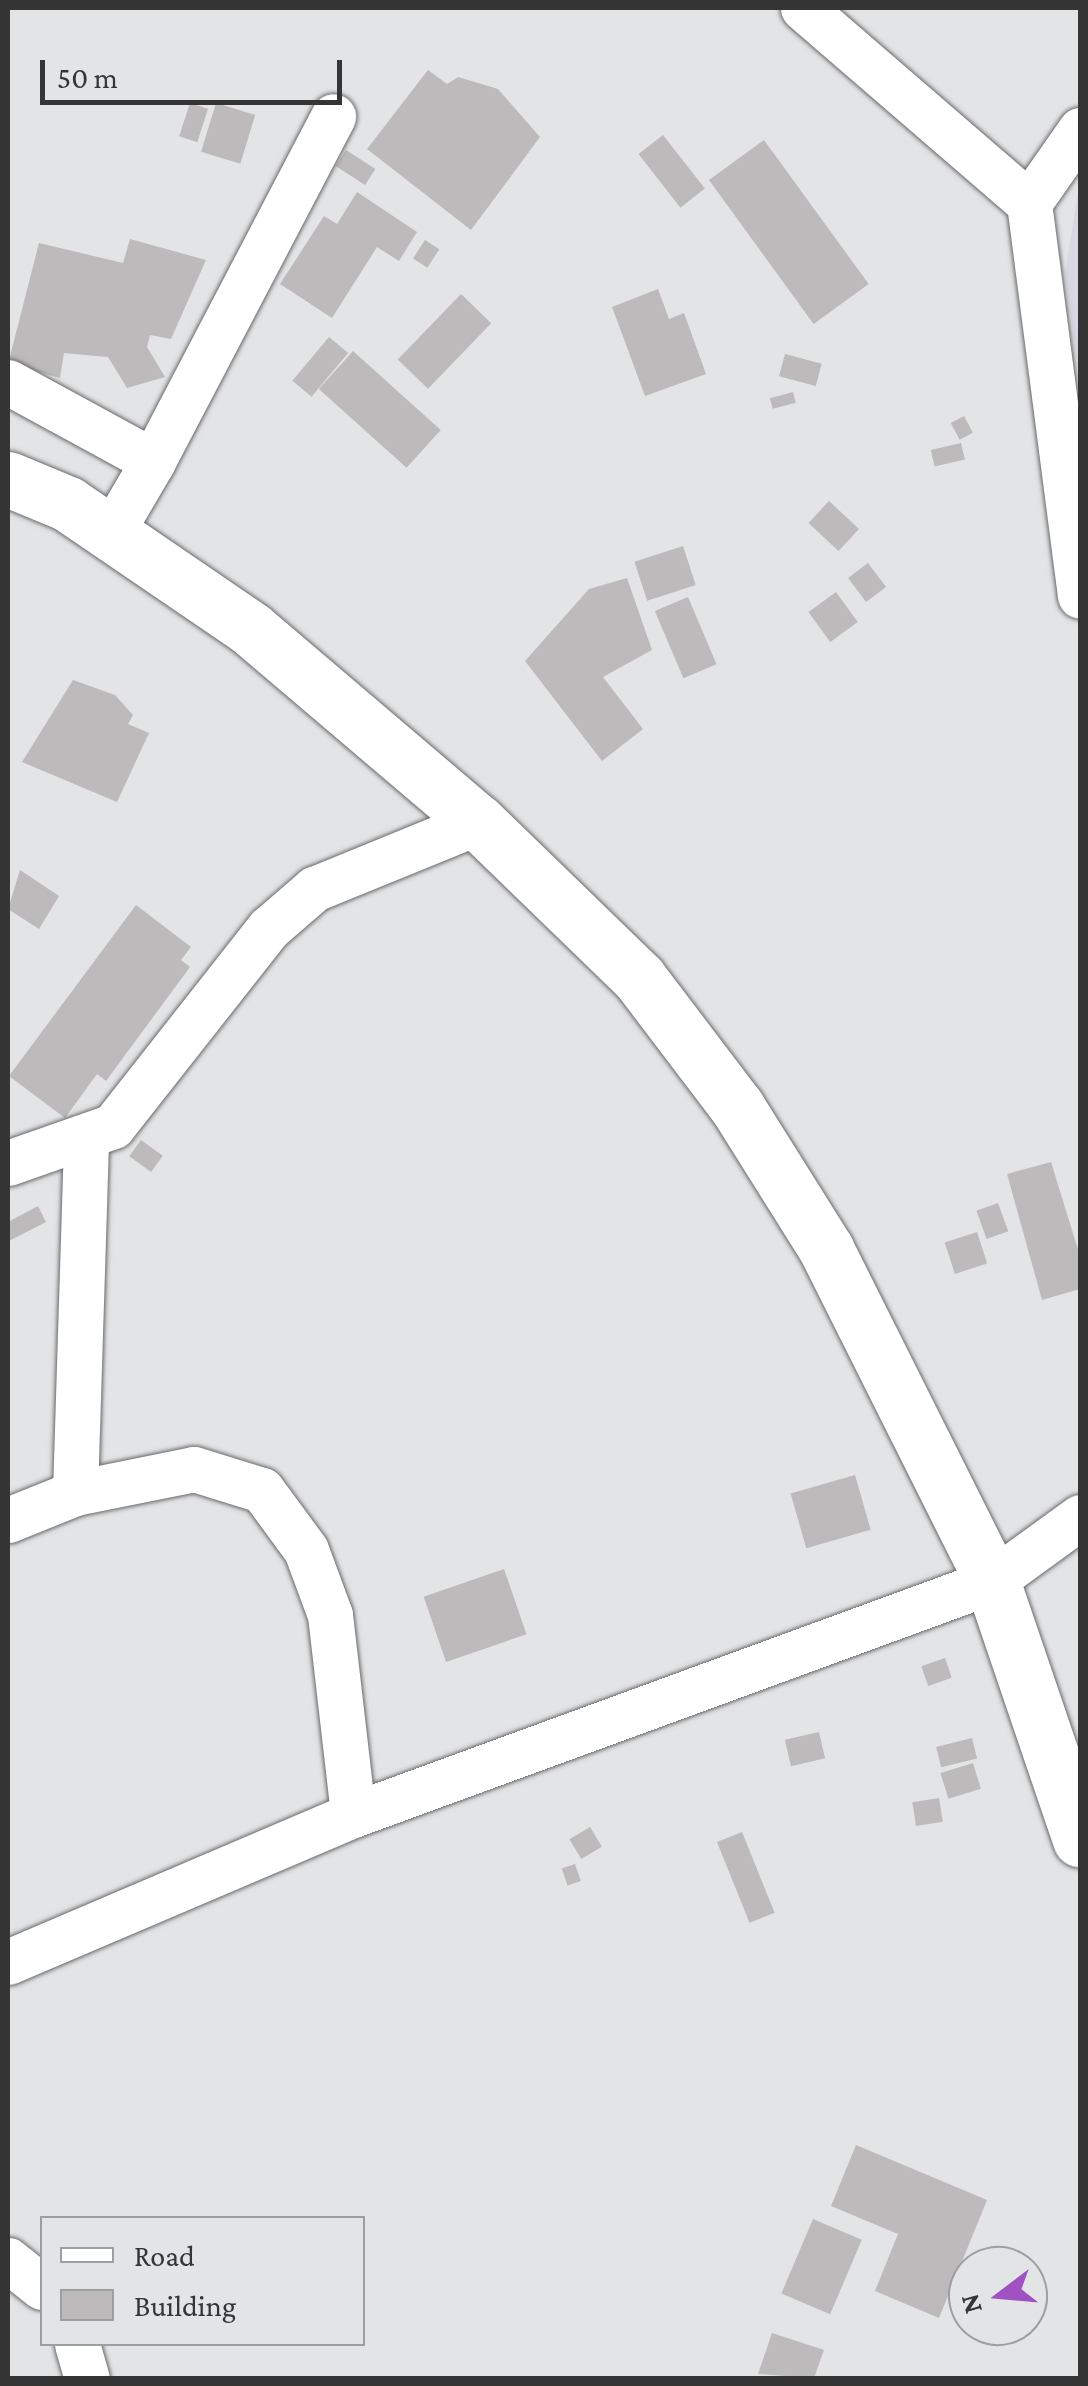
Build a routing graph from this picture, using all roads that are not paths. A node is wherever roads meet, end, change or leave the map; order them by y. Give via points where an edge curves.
1 (803, 8) edge
2 (333, 116) dead end
3 (1080, 130) edge
4 (1029, 202) junction
5 (8, 382) edge
6 (153, 462) junction
7 (8, 479) edge
8 (111, 533) junction
9 (1080, 596) edge
10 (478, 822) junction
11 (86, 1141) junction
12 (8, 1163) edge
13 (75, 1492) junction
14 (1080, 1517) edge
15 (8, 1520) edge
16 (992, 1582) junction
17 (354, 1815) junction
18 (1080, 1839) edge
19 (8, 1962) edge
20 (8, 2260) edge
21 (40, 2285) edge
22 (78, 2346) edge
23 (87, 2378) edge

1 - 4 street
2 - 6 street
3 - 4 street
4 - 9 street
5 - 6 street
6 - 8 street
7 - 8 street
8 - 10 street via 251,629
10 - 11 street via 314,889 269,928 136,1102
10 - 16 street via 639,978 737,1107 826,1249
11 - 12 street
11 - 13 street
13 - 15 street
13 - 17 street via 194,1469 262,1490 306,1550 330,1615
14 - 16 street
16 - 17 street
16 - 18 street
17 - 19 street
20 - 21 street
22 - 23 street

